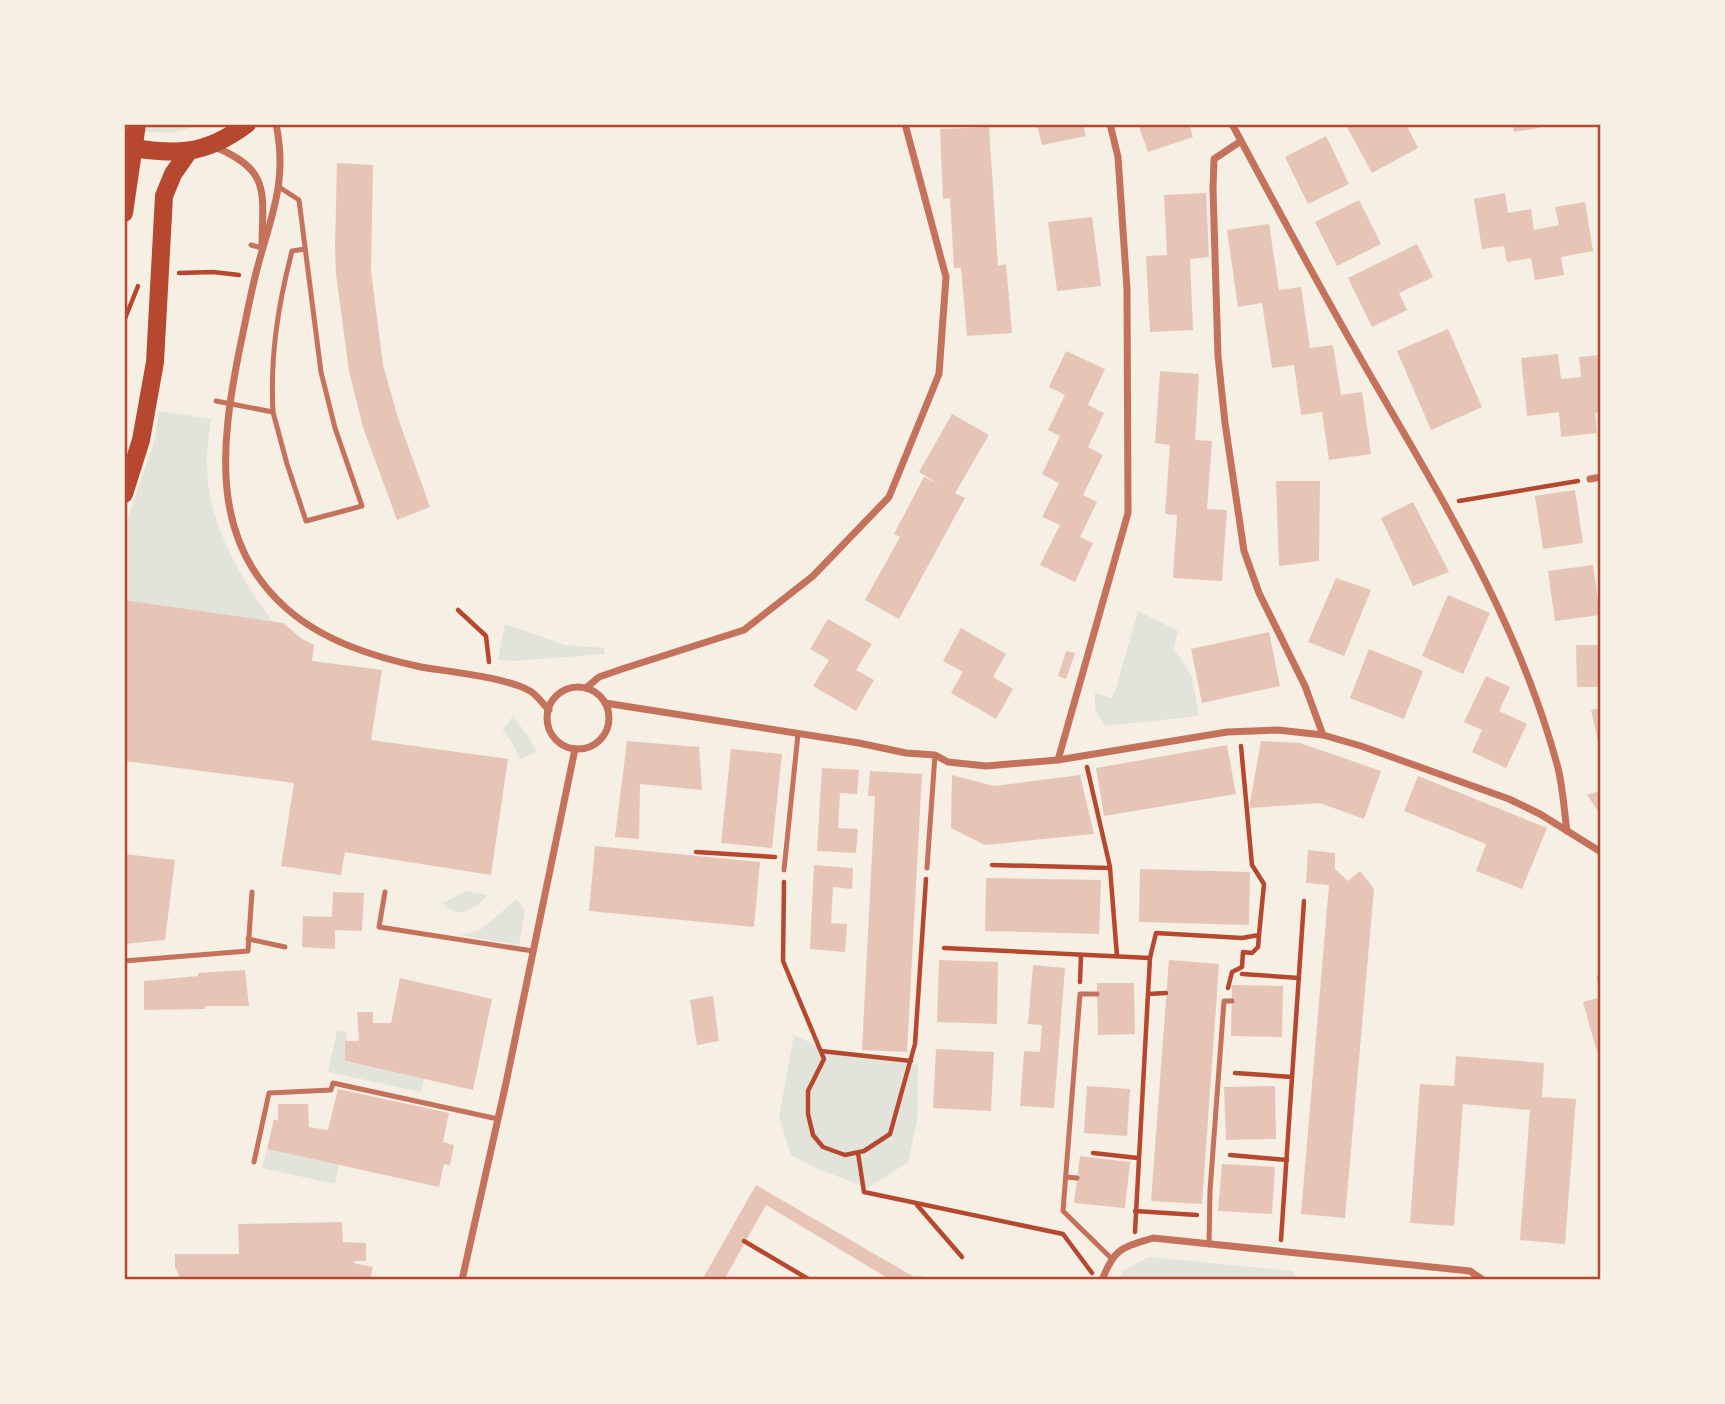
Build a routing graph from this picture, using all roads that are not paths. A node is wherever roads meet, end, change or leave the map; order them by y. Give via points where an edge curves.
1 (137, 124) edge
2 (247, 124) edge
3 (276, 124) edge
4 (905, 124) edge
5 (1110, 124) edge
6 (1232, 124) edge
7 (1241, 141) junction
8 (213, 146) junction
9 (124, 147) edge
10 (189, 151) junction
11 (279, 187) junction
12 (124, 214) edge
13 (251, 245) dead end
14 (262, 248) junction
15 (305, 249) junction
16 (216, 401) dead end
17 (229, 403) junction
18 (273, 412) junction
19 (1601, 477) edge
20 (1590, 479) road end
21 (124, 494) edge
22 (586, 688) junction
23 (605, 703) junction
24 (549, 710) junction
25 (798, 734) junction
26 (1323, 735) junction
27 (575, 749) junction
28 (935, 755) junction
29 (1058, 760) junction
30 (1567, 831) junction
31 (1601, 852) edge
32 (927, 868) road end
33 (784, 870) road end
34 (252, 892) dead end
35 (385, 892) dead end
36 (248, 939) junction
37 (285, 947) dead end
38 (533, 951) junction
39 (124, 961) edge
40 (1097, 994) dead end
41 (1232, 1001) dead end
42 (498, 1119) junction
43 (254, 1162) dead end
44 (1066, 1177) junction
45 (1077, 1178) dead end
46 (1210, 1191) junction
47 (1220, 1191) dead end
48 (1209, 1245) junction
49 (1112, 1259) junction
50 (462, 1280) edge
51 (1102, 1280) edge
52 (1483, 1280) edge

1 - 12 main road
2 - 8 main road
3 - 11 street via 282,167
4 - 22 street via 946,277 939,374 889,497 813,576 744,630 599,677
5 - 29 street via 1118,157 1127,289 1128,513
6 - 7 street
7 - 26 street via 1214,159 1218,355 1225,423 1244,551
7 - 30 street via 1495,598 1558,769
8 - 10 main road
8 - 14 street via 237,156 259,180
9 - 10 main road
10 - 21 main road via 164,197 155,362 141,440
11 - 14 street
11 - 15 lane via 299,200
13 - 14 lane
14 - 17 street
15 - 18 lane via 292,251 280,299 271,383
15 - 18 lane via 321,372 362,506 306,521
16 - 17 lane
17 - 18 lane
17 - 24 street via 225,455 228,510 244,554 261,583 289,610 334,639 366,652 502,682 530,691
19 - 20 street
22 - 23 street
22 - 24 street via 563,692
23 - 25 street
23 - 27 street via 608,729 589,748
24 - 27 street via 552,736
25 - 28 street
25 - 33 lane
26 - 29 street via 1239,732
26 - 30 street via 1510,799
27 - 38 street
28 - 29 street via 986,766
28 - 32 lane
30 - 31 street
34 - 36 lane
35 - 38 lane via 379,926
36 - 37 lane
36 - 39 lane via 248,951
38 - 42 street
40 - 44 lane via 1080,994
41 - 46 lane via 1224,1001
42 - 43 lane via 333,1083 331,1090 269,1093
42 - 50 street
44 - 45 lane
44 - 49 lane via 1063,1211
46 - 47 lane
46 - 48 lane
48 - 49 street via 1153,1238 1121,1248
48 - 52 street via 1470,1271
49 - 51 street

